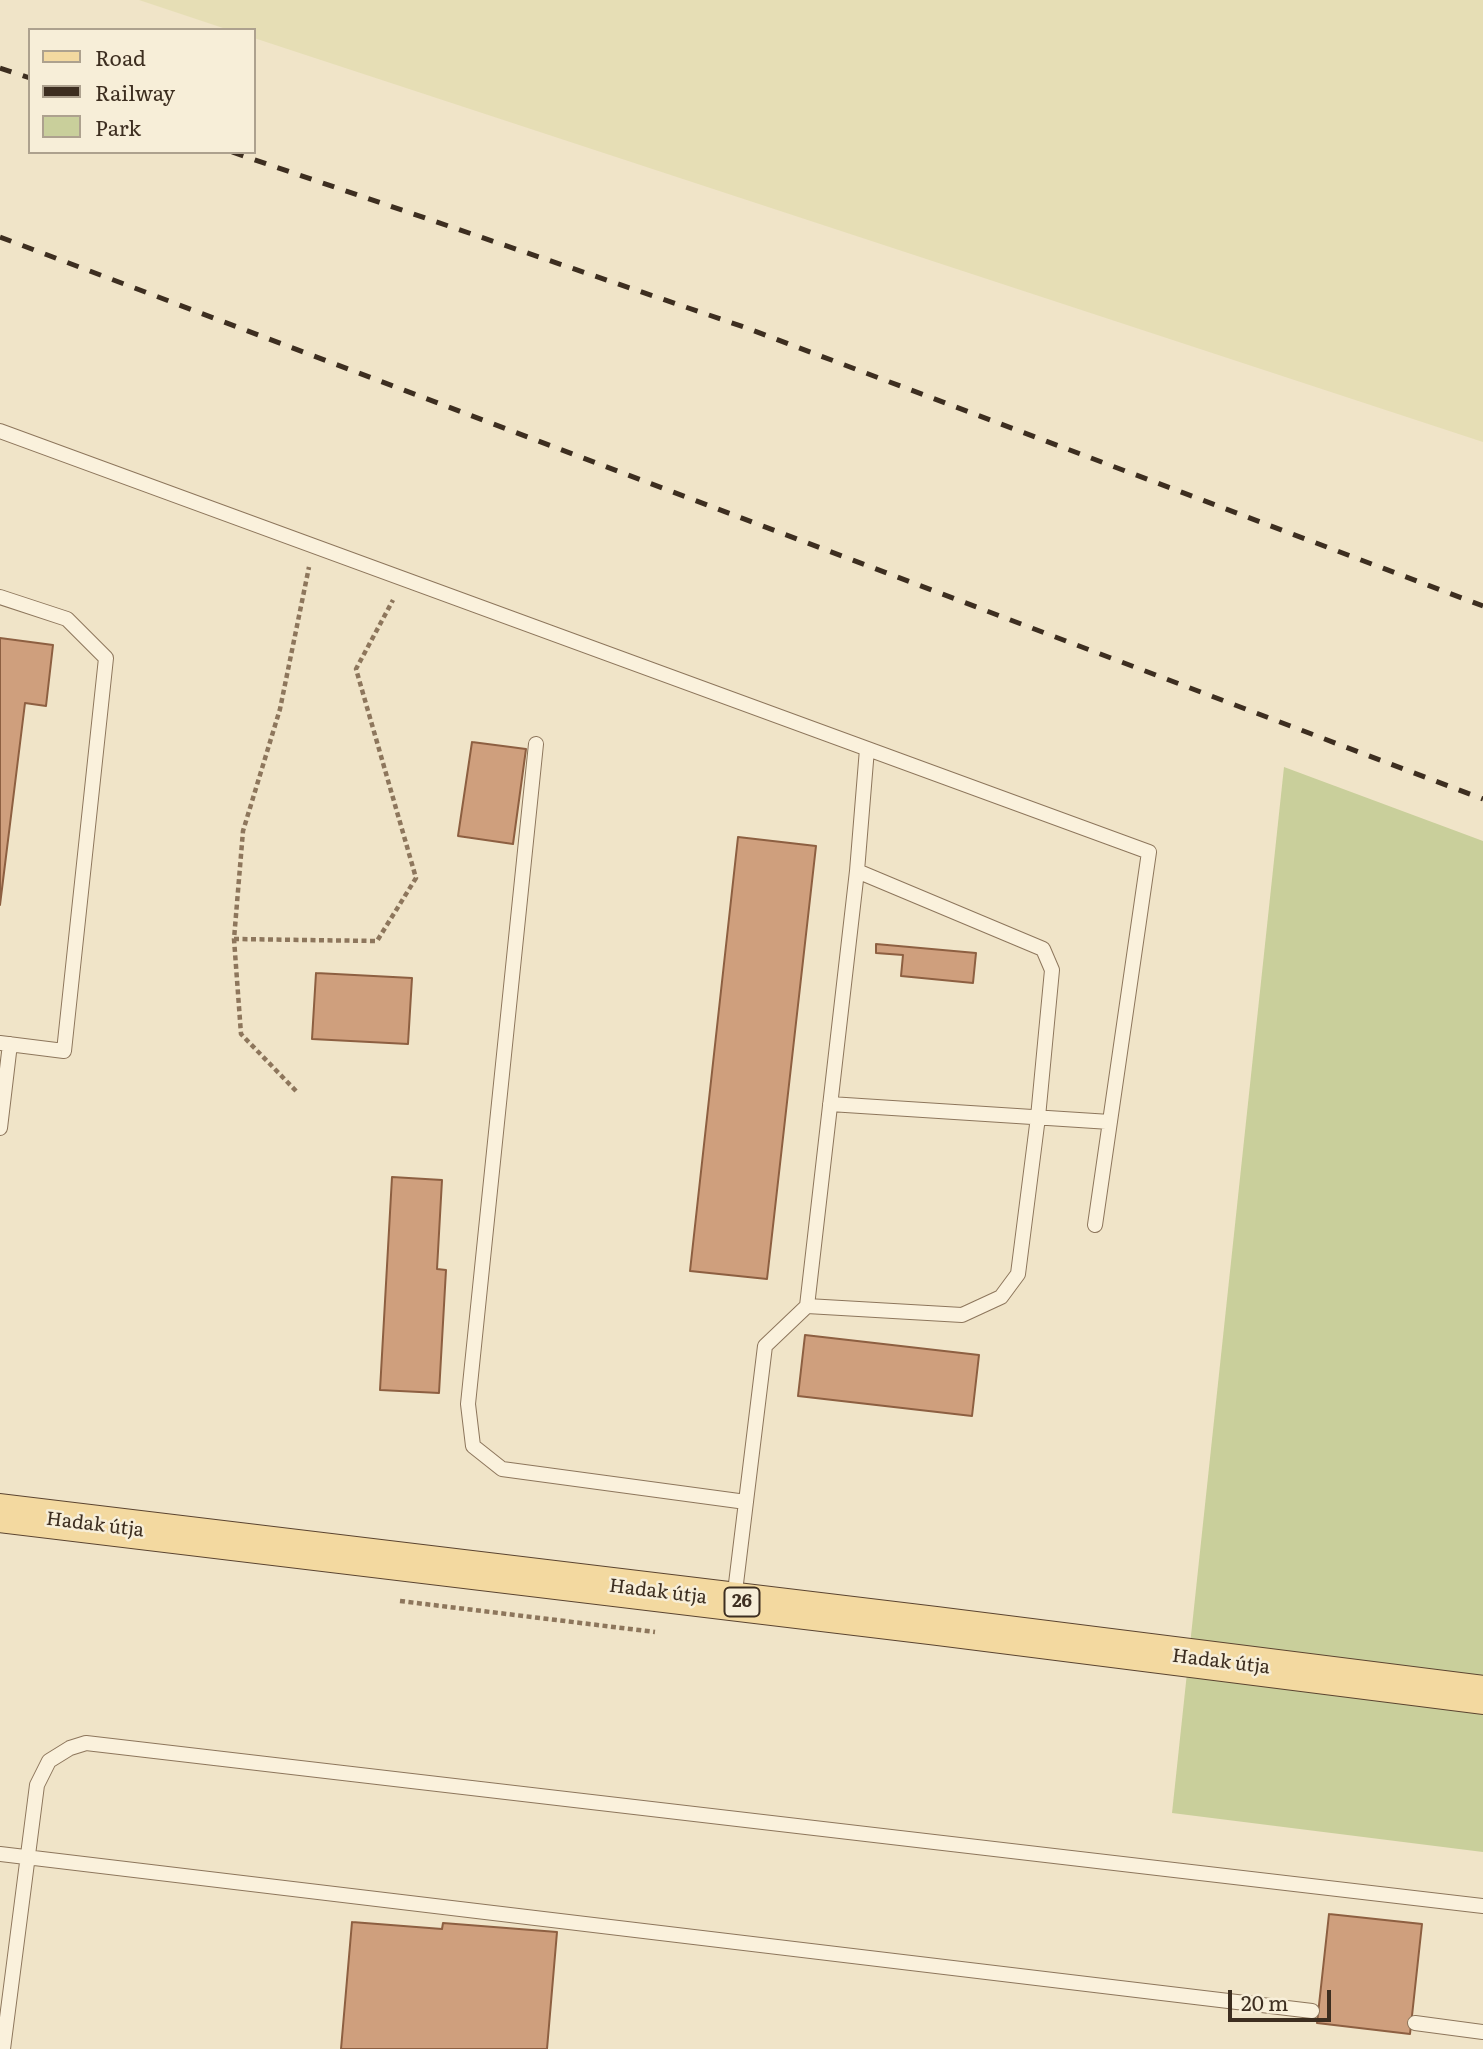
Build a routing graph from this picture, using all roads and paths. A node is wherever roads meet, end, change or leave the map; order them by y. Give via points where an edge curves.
1 (0, 431) edge
2 (313, 546) junction
3 (404, 579) junction
4 (0, 597) edge
5 (537, 744) dead end
6 (867, 749) junction
7 (857, 871) junction
8 (234, 939) junction
9 (5, 1043) edge
10 (296, 1091) dead end
11 (830, 1104) junction
12 (1038, 1117) junction
13 (1110, 1122) junction
14 (0, 1128) edge
15 (1096, 1225) dead end
16 (807, 1306) junction
17 (746, 1502) junction
18 (0, 1513) edge
19 (734, 1601) junction
20 (1483, 1695) edge
21 (0, 1854) edge
22 (26, 1857) junction
23 (1483, 1906) edge
24 (1312, 2011) dead end
25 (1415, 2023) dead end
26 (1483, 2032) edge
27 (3, 2049) edge

1 - 2 lane
2 - 3 lane
2 - 8 path via 280,709 243,831
3 - 6 lane
3 - 8 path via 356,669 416,878 377,941
4 - 9 lane via 67,618 106,658 64,1051
5 - 17 lane via 468,1404 472,1446 502,1469
6 - 7 lane
6 - 13 lane via 1149,852
7 - 11 lane
7 - 12 lane via 1043,949 1052,970
8 - 10 path via 241,1034
9 - 14 lane
11 - 12 lane
11 - 16 lane
12 - 13 lane
12 - 16 lane via 1018,1274 1001,1297 962,1315
13 - 15 lane
16 - 17 lane via 765,1346
17 - 19 lane
18 - 19 main road, Hadak útja / 26
19 - 20 main road, Hadak útja / 26
21 - 22 lane
22 - 23 lane via 42,1773 60,1753 86,1744
22 - 24 lane
22 - 27 lane
25 - 26 lane

